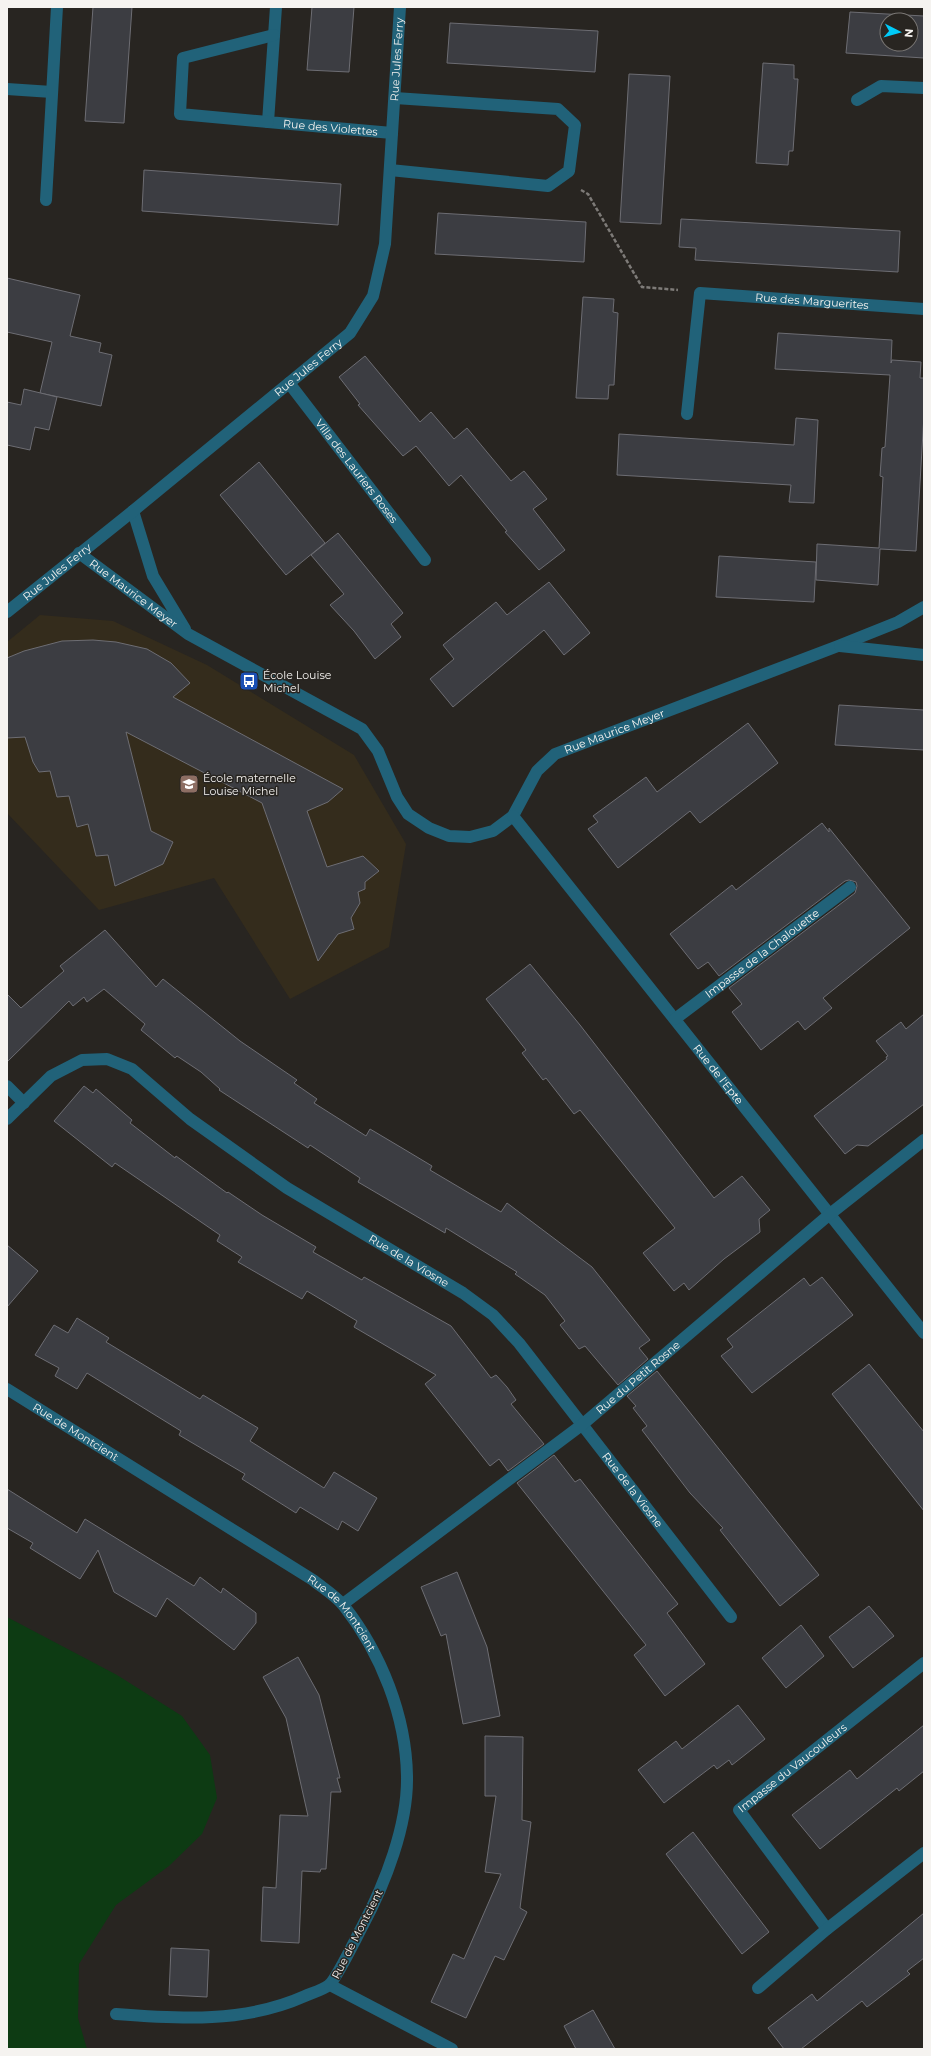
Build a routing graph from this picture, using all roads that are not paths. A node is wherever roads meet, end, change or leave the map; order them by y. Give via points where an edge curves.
1 (57, 7) edge
2 (276, 7) edge
3 (400, 7) edge
4 (274, 34) junction
5 (924, 88) edge
6 (7, 89) edge
7 (52, 92) junction
8 (394, 98) junction
9 (857, 100) dead end
10 (268, 122) junction
11 (392, 133) junction
12 (390, 170) junction
13 (46, 200) dead end
14 (924, 309) edge
15 (289, 383) junction
16 (687, 414) dead end
17 (133, 512) junction
18 (79, 553) junction
19 (425, 560) dead end
20 (924, 607) edge
21 (7, 612) edge
22 (188, 634) junction
23 (838, 646) junction
24 (924, 655) edge
25 (513, 816) junction
26 (850, 887) dead end
27 (675, 1019) junction
28 (7, 1086) edge
29 (24, 1103) junction
30 (7, 1119) edge
31 (924, 1140) edge
32 (830, 1214) junction
33 (924, 1333) edge
34 (7, 1389) edge
35 (583, 1424) junction
36 (343, 1604) junction
37 (731, 1617) dead end
38 (924, 1663) edge
39 (924, 1853) edge
40 (827, 1929) junction
41 (330, 1985) junction
42 (758, 1988) dead end
43 (116, 2014) dead end
44 (452, 2049) edge

1 - 7 street
2 - 4 street, Rue des Violettes
3 - 8 street, Rue Jules Ferry
4 - 10 street, Rue des Violettes
4 - 10 street, Rue des Violettes via 183,58 180,114
5 - 9 street via 881,86
6 - 7 street
7 - 13 street
8 - 11 street, Rue Jules Ferry
8 - 12 street via 558,109 574,125 569,171 548,186
10 - 11 street, Rue des Violettes
11 - 12 street, Rue Jules Ferry
12 - 15 street, Rue Jules Ferry via 384,244 373,296 350,333
14 - 16 street, Rue des Marguerites via 700,293
15 - 17 street, Rue Jules Ferry
15 - 19 street, Villa des Lauriers Roses
17 - 18 street, Rue Jules Ferry
17 - 22 street, Rue Maurice Meyer via 153,576
18 - 21 street, Rue Jules Ferry
18 - 22 street, Rue Maurice Meyer
20 - 23 street, Rue Maurice Meyer via 898,622
22 - 25 street, Rue Maurice Meyer via 362,729 378,751 397,797 408,814 429,828 449,836 470,837 493,832
23 - 24 street, Rue Maurice Meyer
23 - 25 street, Rue Maurice Meyer via 555,754 537,771
25 - 27 street, Rue de l'Epte
26 - 27 street, Impasse de la Chalouette
27 - 32 street, Rue de l'Epte
28 - 29 street
29 - 30 street, Rue de la Viosne
29 - 35 street, Rue de la Viosne via 51,1076 82,1060 107,1059 132,1069 190,1119 287,1188 463,1294 493,1315 519,1342
31 - 32 street, Rue du Petit Rosne
32 - 33 street, Rue de l'Epte
32 - 35 street, Rue du Petit Rosne
34 - 36 street, Rue de Montcient via 313,1580
35 - 36 street, Rue du Petit Rosne
35 - 37 street, Rue de la Viosne
36 - 41 street, Rue de Montcient via 388,1680 402,1730 407,1777 401,1823 390,1862 375,1902
38 - 40 street, Impasse du Vaucouleurs via 738,1810
39 - 40 street
40 - 42 street
41 - 43 street, Rue de Montcient via 290,2003 250,2013 169,2018
41 - 44 street, Rue de Montcient

